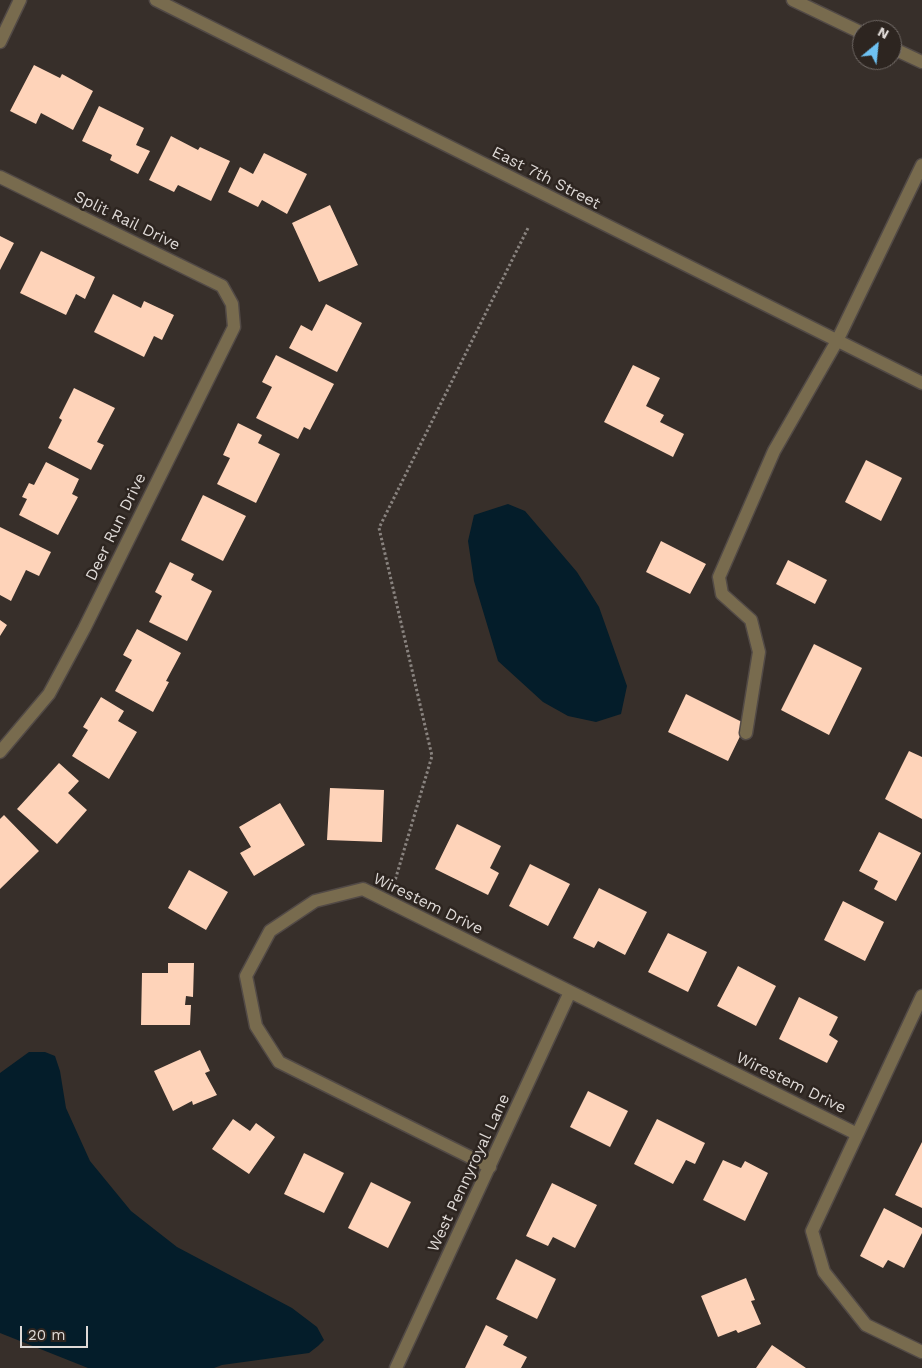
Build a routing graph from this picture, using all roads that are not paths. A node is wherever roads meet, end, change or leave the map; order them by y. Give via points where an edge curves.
1 (20, 0) edge
2 (793, 0) edge
3 (162, 1) edge
4 (852, 28) edge
5 (0, 42) edge
6 (902, 53) edge
7 (922, 62) edge
8 (922, 166) edge
9 (0, 177) edge
10 (232, 304) joint
11 (836, 341) junction
12 (922, 384) edge
13 (746, 733) dead end
14 (0, 752) edge
15 (570, 992) junction
16 (922, 996) edge
17 (857, 1134) junction
18 (490, 1167) junction
19 (922, 1352) edge
20 (396, 1368) edge

1 - 5 street
2 - 4 street
3 - 11 street, East 7th Street
6 - 7 street
8 - 11 street
9 - 10 street, Split Rail Drive via 222,286
10 - 14 street, Deer Run Drive via 234,327 84,629 49,694
11 - 12 street, East 7th Street
11 - 13 street via 774,451 719,577 722,594 751,620 759,652
15 - 17 street, Wirestem Drive
15 - 18 street, West Pennyroyal Lane
15 - 18 street, Wirestem Drive via 363,889 315,901 270,931 246,976 256,1026 279,1062
16 - 17 street
17 - 19 street via 812,1231 824,1272 866,1324
18 - 20 street, West Pennyroyal Lane

